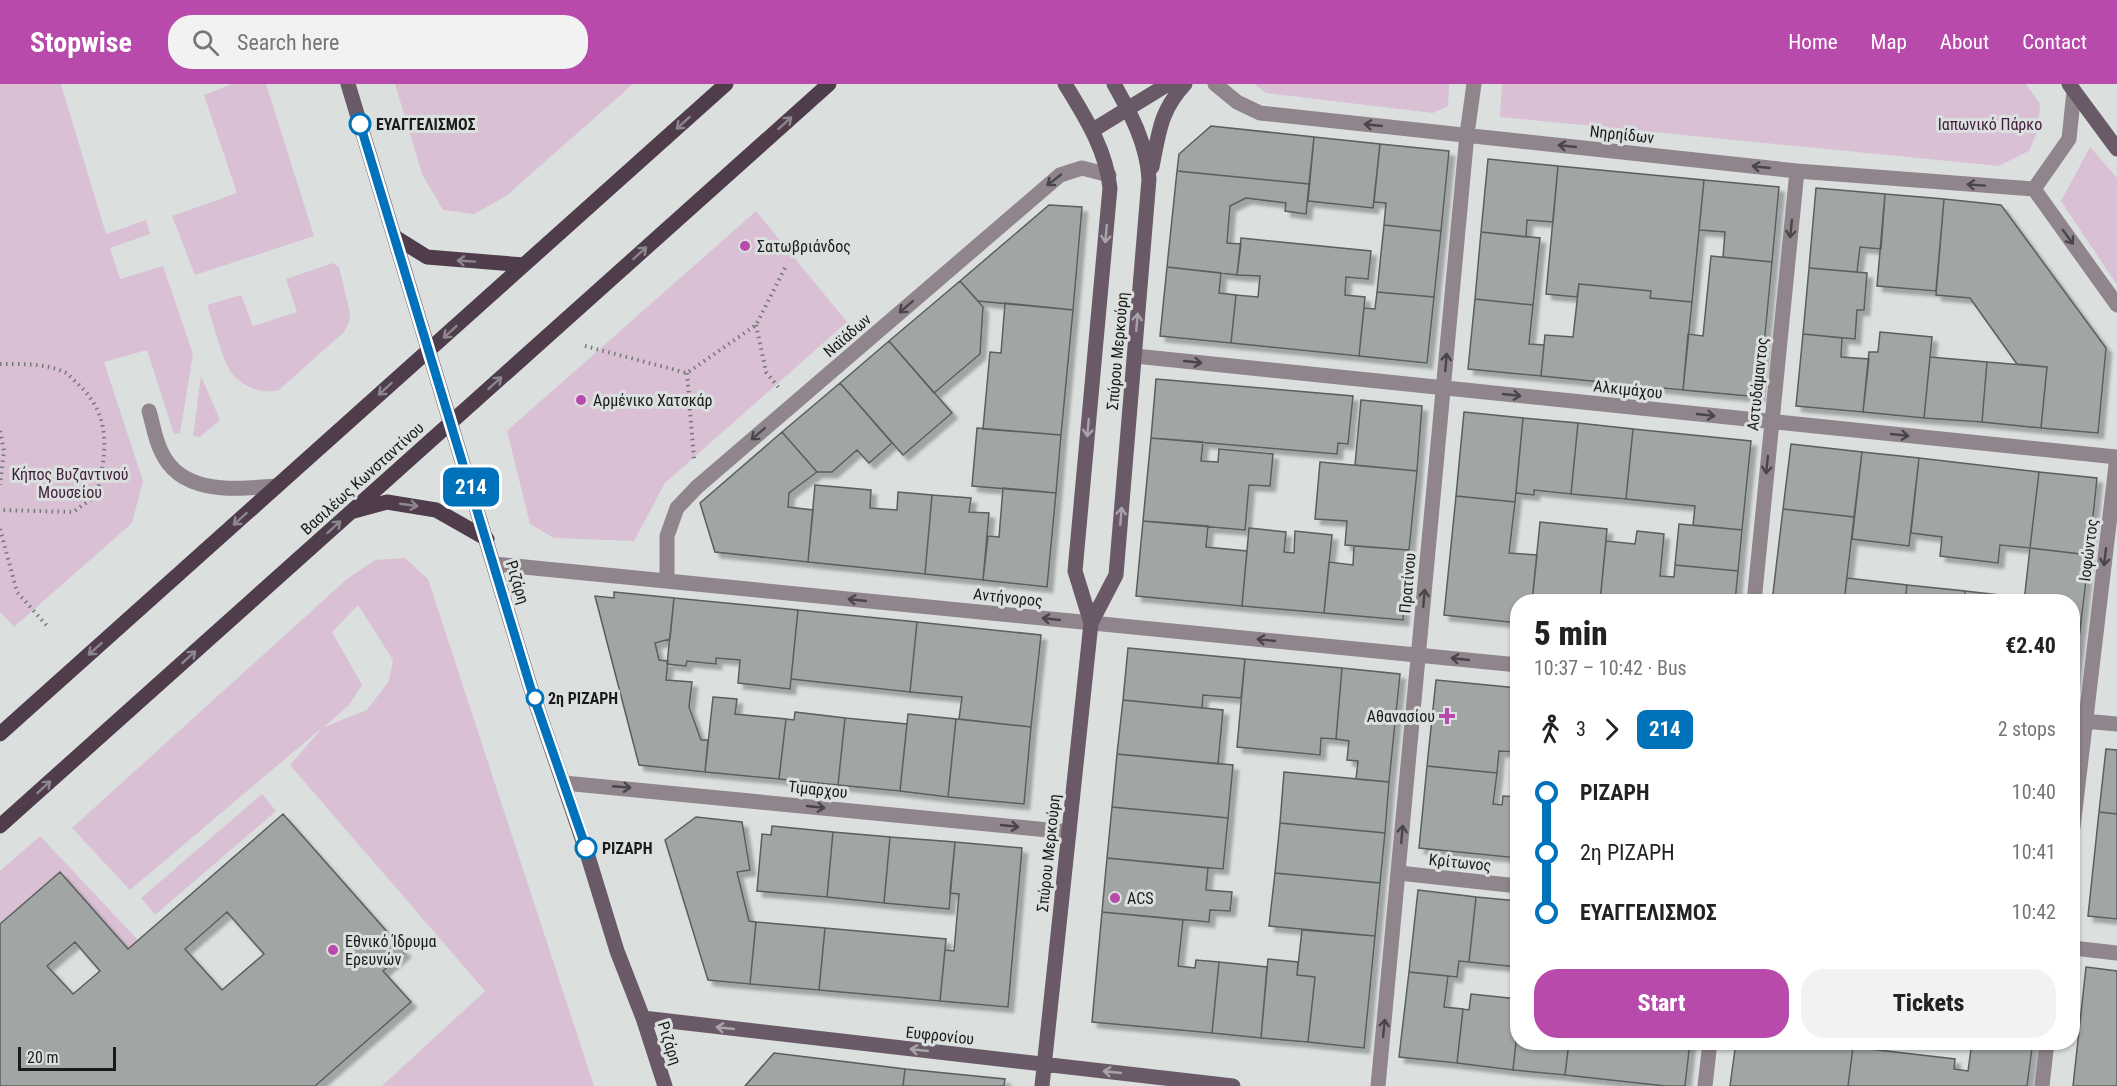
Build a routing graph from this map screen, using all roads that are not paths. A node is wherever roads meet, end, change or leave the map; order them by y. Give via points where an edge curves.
1 (348, 84) edge
2 (726, 84) edge
3 (829, 84) edge
4 (1065, 84) edge
5 (1114, 84) edge
6 (1168, 84) edge
7 (1185, 84) edge
8 (1215, 84) edge
9 (1474, 84) edge
10 (2072, 87) edge
11 (1127, 107) junction
12 (1093, 130) junction
13 (1467, 135) junction
14 (2117, 149) edge
15 (1797, 171) junction
16 (1109, 176) junction
17 (1149, 178) junction
18 (2034, 189) junction
19 (395, 237) junction
20 (524, 265) junction
21 (2117, 305) edge
22 (429, 350) junction
23 (1135, 356) junction
24 (1444, 388) junction
25 (149, 411) dead end
26 (1771, 422) junction
27 (451, 423) junction
28 (2117, 457) edge
29 (277, 486) junction
30 (351, 512) junction
31 (487, 538) junction
32 (494, 564) junction
33 (667, 581) junction
34 (1755, 594) edge
35 (1091, 623) junction
36 (1419, 655) junction
37 (1510, 664) edge
38 (2080, 713) edge
39 (2080, 720) edge
40 (2117, 724) edge
41 (0, 734) edge
42 (564, 783) junction
43 (0, 826) edge
44 (1069, 832) junction
45 (1399, 873) junction
46 (1510, 885) edge
47 (2080, 949) edge
48 (2117, 953) edge
49 (643, 1018) junction
50 (1709, 1050) edge
51 (2047, 1050) edge
52 (1044, 1065) junction
53 (665, 1086) edge
54 (1042, 1086) edge
55 (1233, 1086) edge
56 (1378, 1086) edge
57 (1705, 1086) edge
58 (2042, 1086) edge

1 - 19 main road, Ριζάρη
2 -> 20 main road
27 -> 3 main road, Βασιλέως Κωνσταντίνου
4 - 12 main road, Σπύρου Μερκούρη
5 - 11 main road, Σπύρου Μερκούρη
6 - 11 main road
7 - 17 main road via 1163,113
13 -> 8 street, Νηρηίδων via 1260,113 1237,102
9 - 13 street, Πρατίνου
10 - 14 main road
10 - 18 street via 2069,139
11 - 12 main road
11 - 17 main road, Σπύρου Μερκούρη via 1148,159
12 - 16 main road, Σπύρου Μερκούρη
15 -> 13 street, Νηρηίδων
24 -> 13 street, Πρατίνου
18 -> 15 street, Νηρηίδων
15 -> 26 street, Αστυδάμαντος
16 -> 33 street, Ναϊάδων via 1082,168 1060,175 697,487 677,508 667,536
16 -> 35 main road, Σπύρου Μερκούρη via 1075,571
23 -> 17 main road, Σπύρου Μερκούρη
18 -> 21 street
20 -> 19 main road via 427,257
19 - 22 main road, Ριζάρη
20 -> 22 main road
22 - 27 main road, Ριζάρη
22 -> 29 main road
23 -> 24 street, Αλκιμάχου
35 -> 23 main road, Σπύρου Μερκούρη via 1116,575
24 -> 26 street, Αλκιμάχου
36 -> 24 street, Πρατίνου
25 - 29 street via 160,450 183,479 234,489
26 -> 28 street, Αλκιμάχου
26 -> 34 street, Αστυδάμαντος
27 - 30 main road, Βασιλέως Κωνσταντίνου
27 - 31 main road, Ριζάρη
28 -> 38 street, Ιοφώντος
29 -> 41 main road
30 -> 31 main road via 387,502 436,510
43 -> 30 main road, Βασιλέως Κωνσταντίνου
31 - 32 main road, Ριζάρη
32 - 33 street, Αντήνορος
32 - 42 main road, Ριζάρη
35 -> 33 street, Αντήνορος
36 -> 35 street, Αντήνορος
35 - 44 main road, Σπύρου Μερκούρη
37 -> 36 street, Αντήνορος
45 -> 36 street, Πρατίνου
39 - 40 street
42 -> 44 street, Τιμαρχου
42 - 49 main road, Ριζάρη via 617,951
44 - 52 main road, Σπύρου Μερκούρη
45 - 46 street, Κρίτωνος
56 -> 45 street, Πρατίνου
47 - 48 street
52 -> 49 main road, Ευφρονίου
49 - 53 main road, Ριζάρη
50 - 57 street
51 - 58 street
52 - 54 main road, Σπύρου Μερκούρη
55 -> 52 main road, Ευφρονίου

